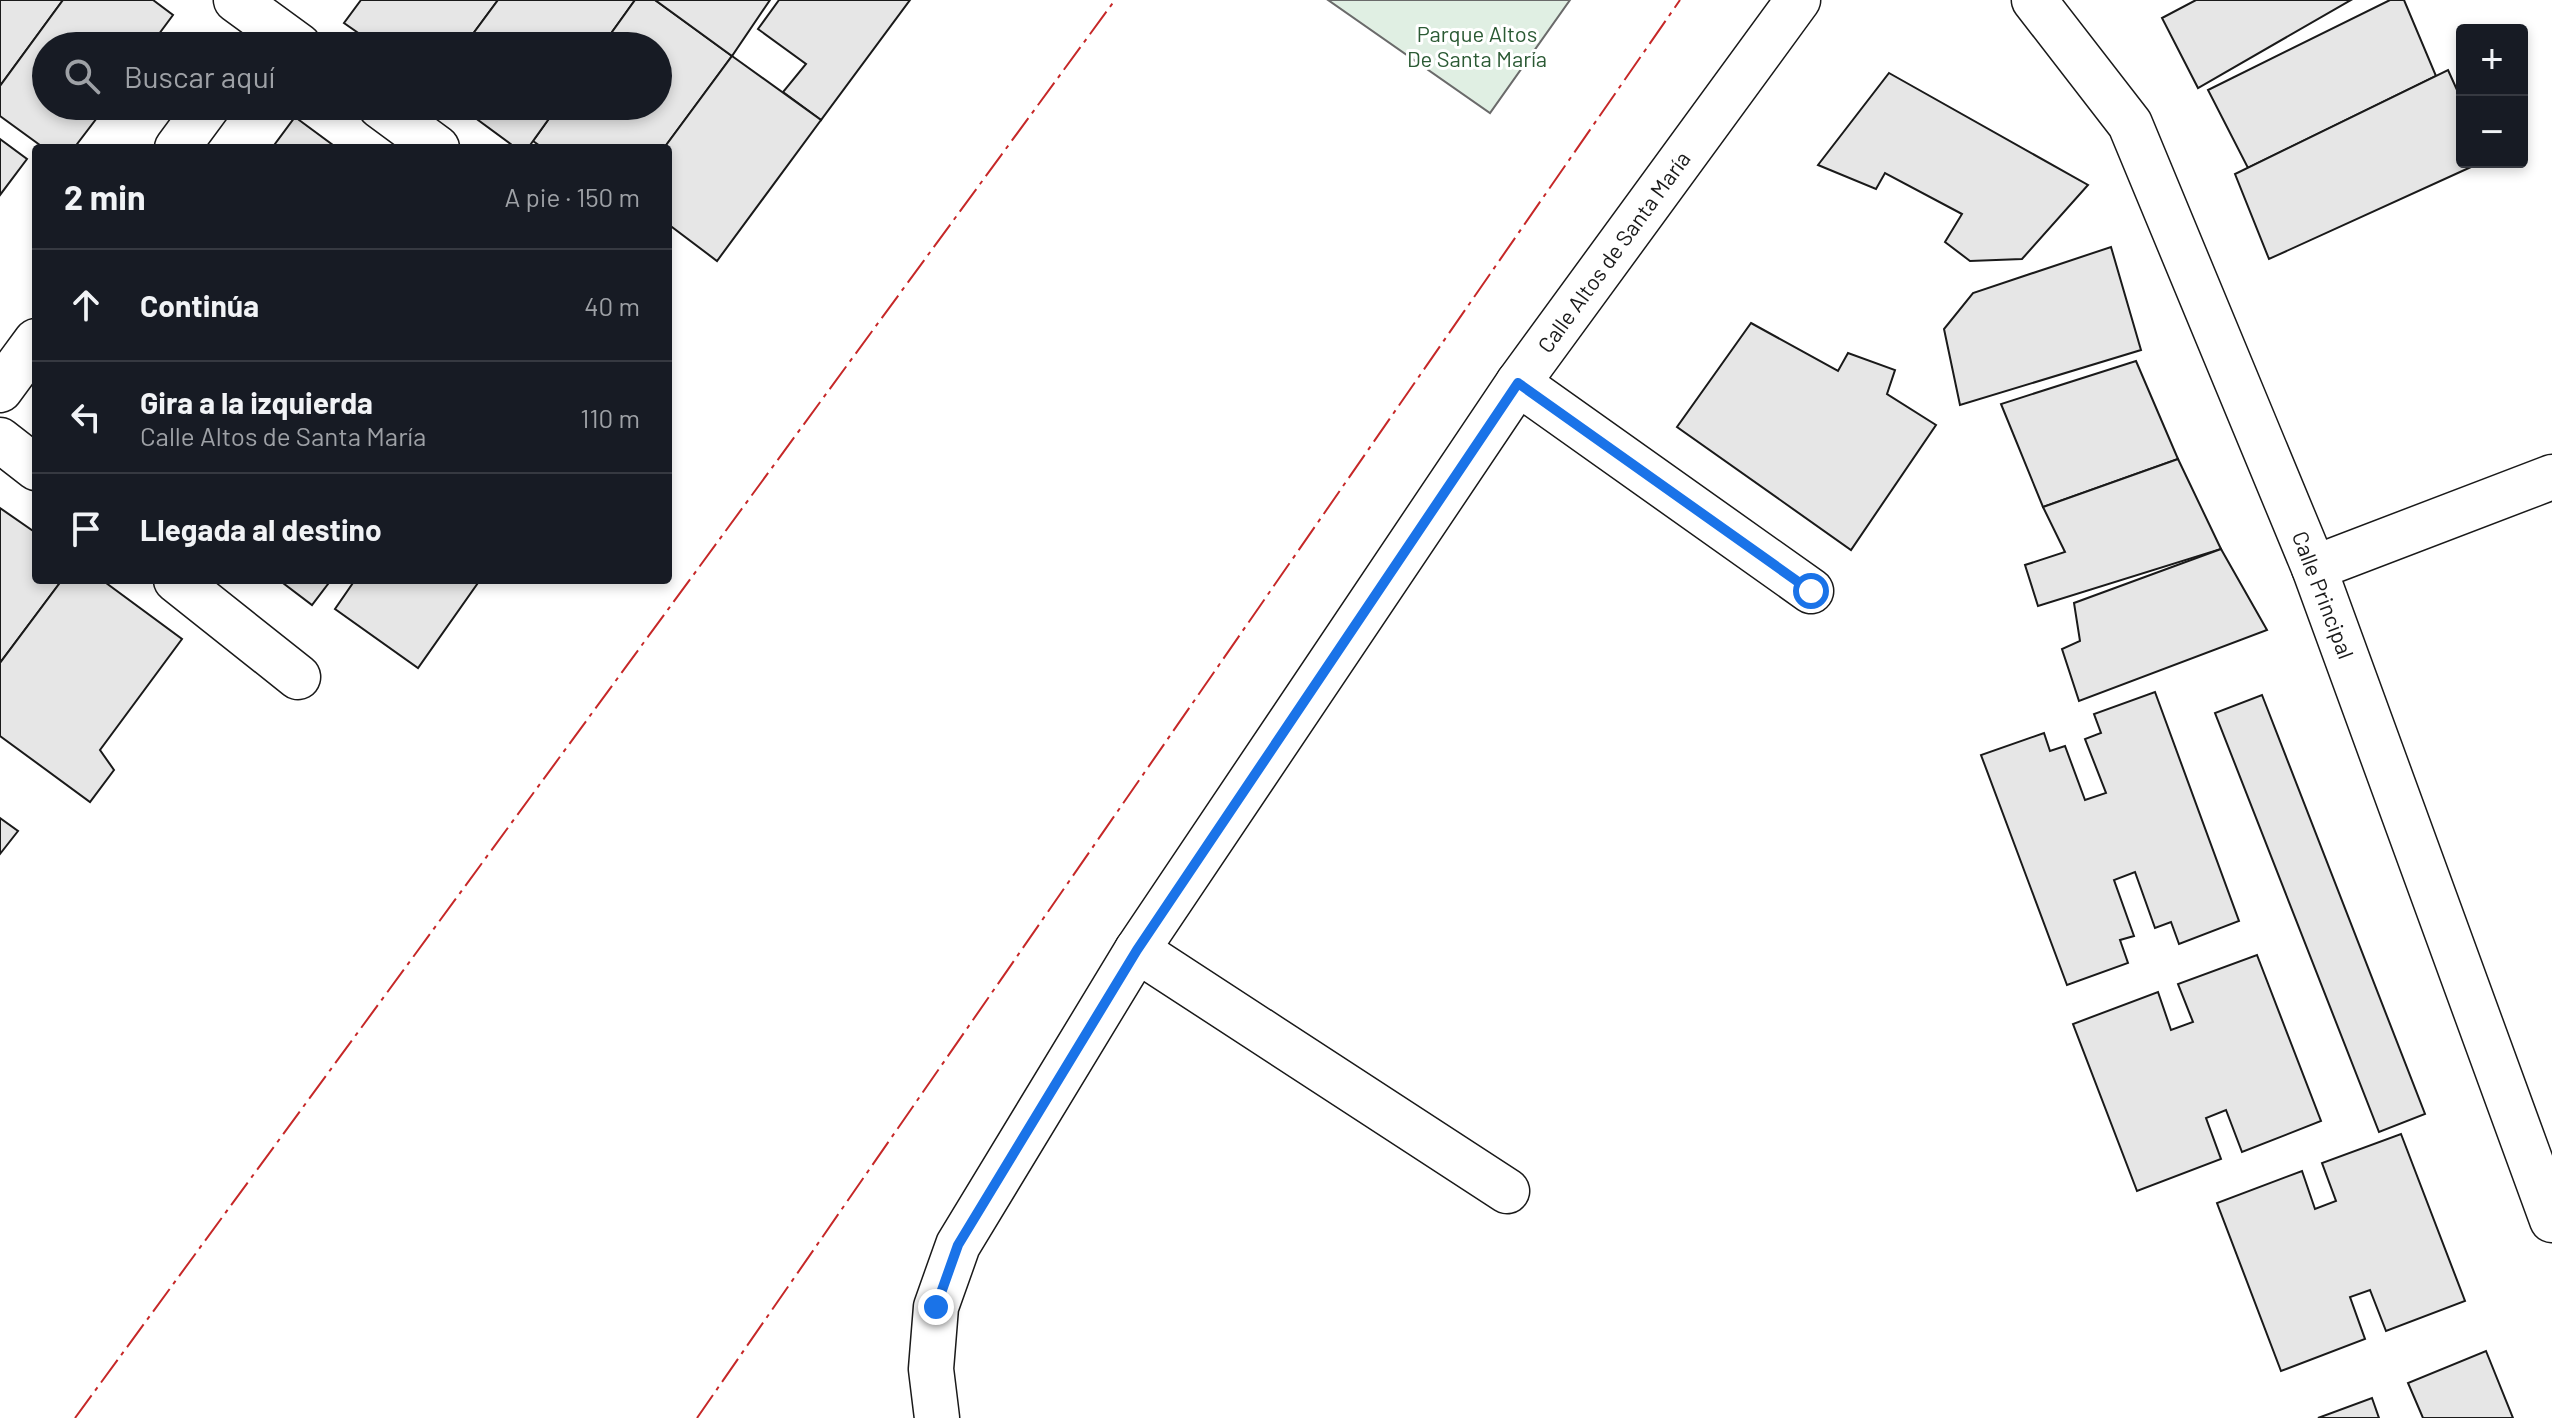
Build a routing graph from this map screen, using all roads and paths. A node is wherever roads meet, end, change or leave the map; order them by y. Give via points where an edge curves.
1 (1798, 0) edge
2 (2034, 0) edge
3 (198, 120) edge
4 (399, 120) edge
5 (180, 144) edge
6 (432, 144) edge
7 (32, 346) edge
8 (1518, 383) junction
9 (0, 390) edge
10 (0, 440) edge
11 (32, 465) edge
12 (2552, 477) edge
13 (2314, 568) junction
14 (181, 584) edge
15 (1811, 591) dead end
16 (298, 677) dead end
17 (1137, 950) junction
18 (1507, 1191) dead end
19 (2552, 1220) edge
20 (937, 1418) edge

1 - 8 street, Calle Altos de Santa María
2 - 13 street, Calle Principal via 2130,124
3 - 5 street
4 - 6 street
7 - 9 street
8 - 15 street
8 - 17 street, Calle Altos de Santa María
10 - 11 street
12 - 13 street
13 - 19 street, Calle Principal
14 - 16 street
17 - 18 street
17 - 20 street, Calle Altos de Santa María via 958,1245 936,1307 931,1369

